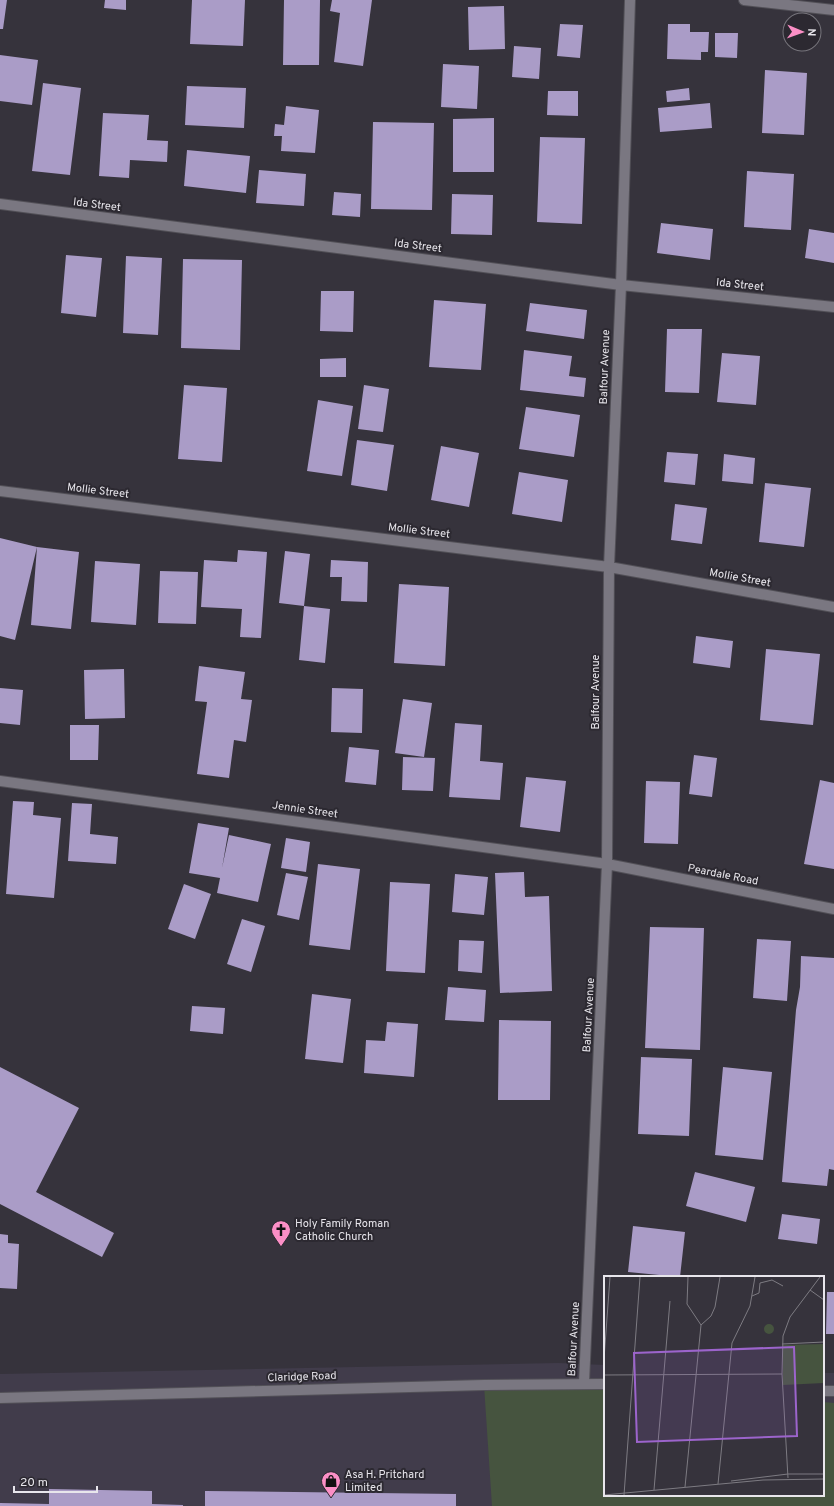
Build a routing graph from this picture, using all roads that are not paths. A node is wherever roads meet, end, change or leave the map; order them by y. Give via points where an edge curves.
1 (630, 0) edge
2 (744, 0) edge
3 (834, 10) edge
4 (0, 204) edge
5 (621, 285) junction
6 (834, 307) edge
7 (0, 491) edge
8 (609, 567) junction
9 (834, 608) edge
10 (0, 781) edge
11 (608, 864) junction
12 (834, 909) edge
13 (584, 1384) junction
14 (604, 1384) edge
15 (824, 1391) edge
16 (834, 1392) edge
17 (0, 1398) edge

1 - 5 street, Balfour Avenue
2 - 3 street
4 - 5 street, Ida Street
5 - 6 street, Ida Street
5 - 8 street, Balfour Avenue
7 - 8 street, Mollie Street
8 - 9 street, Mollie Street
8 - 11 street, Balfour Avenue
10 - 11 street, Jennie Street
11 - 12 street, Peardale Road
11 - 13 street, Balfour Avenue
13 - 14 street, Claridge Road
13 - 17 street, Claridge Road
15 - 16 street

